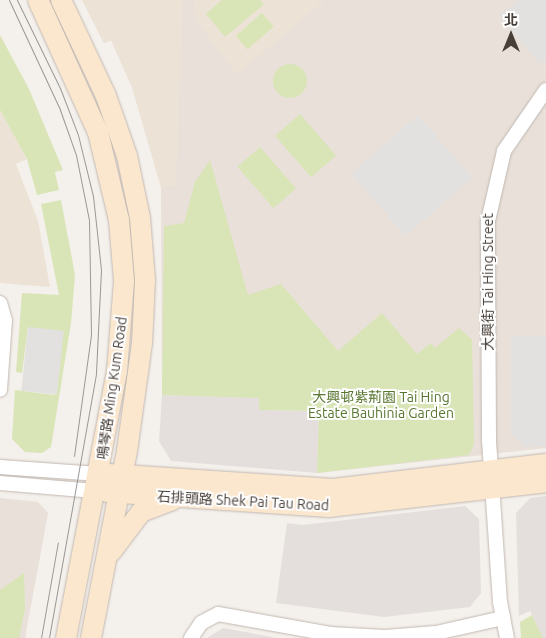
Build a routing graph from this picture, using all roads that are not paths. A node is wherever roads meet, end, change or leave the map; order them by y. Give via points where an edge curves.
1 (38, 0) edge
2 (61, 0) edge
3 (546, 90) edge
4 (0, 303) edge
5 (0, 390) edge
6 (546, 464) edge
7 (0, 467) edge
8 (494, 479) junction
9 (97, 482) junction
10 (546, 482) edge
11 (0, 483) edge
12 (120, 484) junction
13 (181, 498) junction
14 (106, 560) junction
15 (503, 618) junction
16 (330, 636) edge
17 (66, 638) edge
18 (90, 638) edge
19 (191, 638) edge
20 (507, 638) edge

1 - 9 main road, 鳴琴路 Ming Kum Road via 98,132 119,220 124,281 121,341
2 - 12 main road, 鳴琴路 Ming Kum Road via 118,126 140,218 144,312
3 - 8 street, 大興街 Tai Hing Street via 511,137 490,197 488,350
4 - 5 street via 5,320
6 - 8 main road, 石排頭路 Shek Pai Tau Road
7 - 9 street, 石排頭路 Shek Pai Tau Road
8 - 10 main road, 石排頭路 Shek Pai Tau Road
8 - 12 main road, 石排頭路 Shek Pai Tau Road via 325,489
8 - 13 main road, 石排頭路 Shek Pai Tau Road via 328,507
8 - 15 street, 大興街 Tai Hing Street
9 - 11 street, 石排頭路 Shek Pai Tau Road
9 - 12 main road, 石排頭路 Shek Pai Tau Road
9 - 17 main road, 鳴琴路 Ming Kum Road
12 - 13 main road, 石排頭路 Shek Pai Tau Road
12 - 14 main road, 鳴琴路 Ming Kum Road
13 - 14 main road via 140,512
14 - 18 main road, 鳴琴路 Ming Kum Road
15 - 16 street via 413,636
15 - 20 street, 大興街 Tai Hing Street
16 - 19 street via 218,614 201,623

